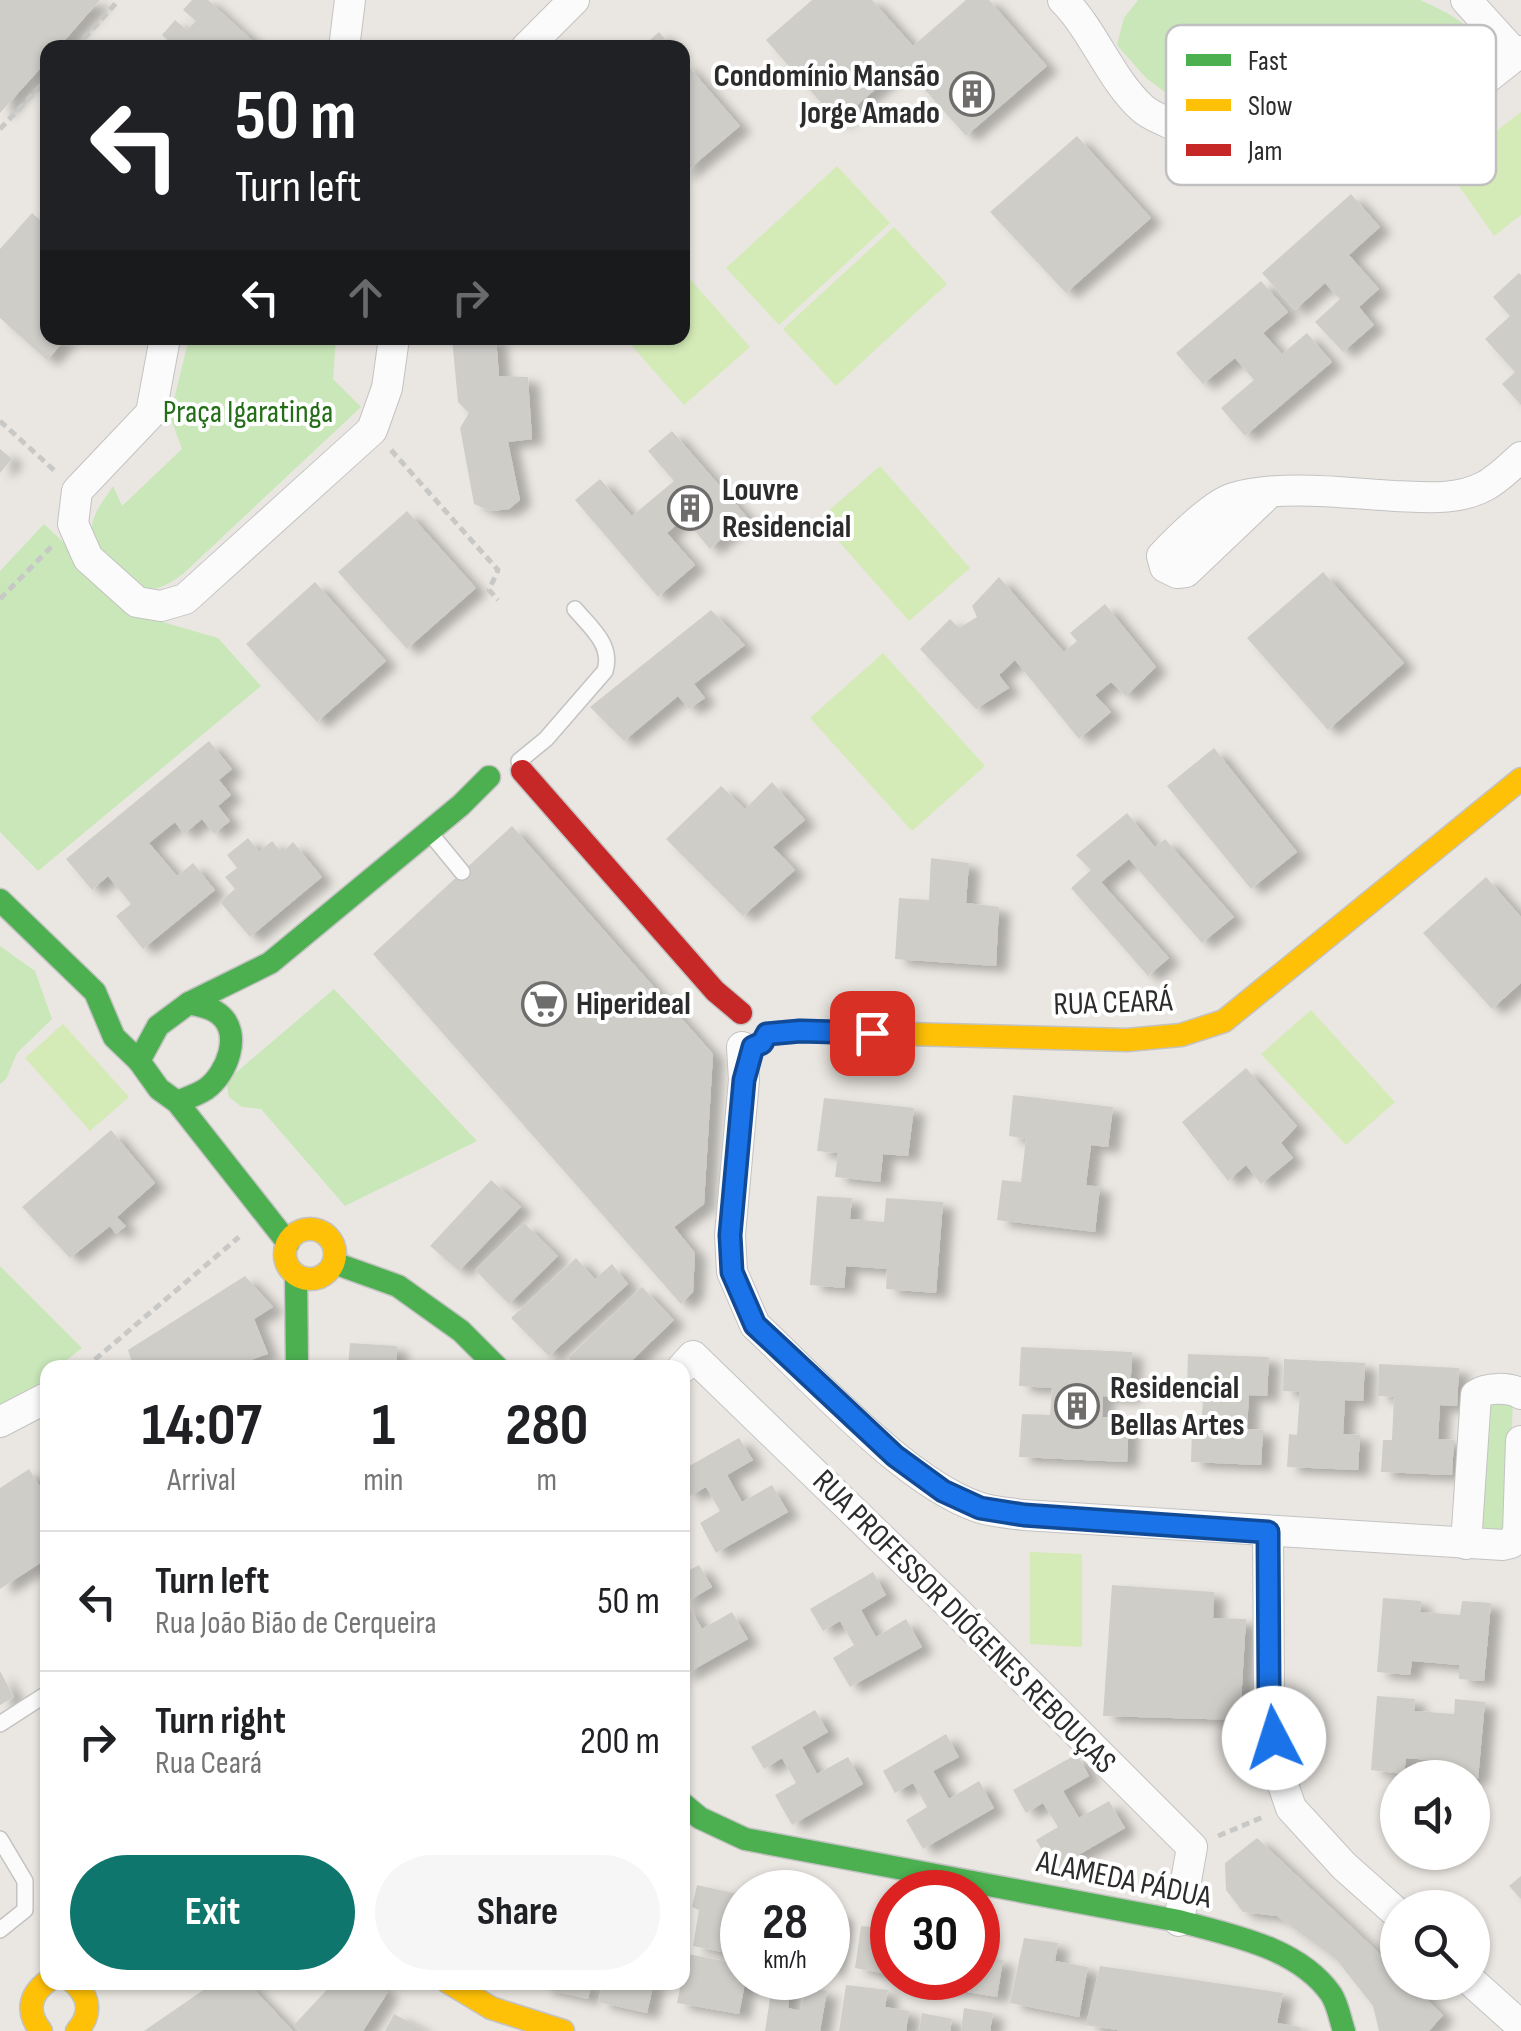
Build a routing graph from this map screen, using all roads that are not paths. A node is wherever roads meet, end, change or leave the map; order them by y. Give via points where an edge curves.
1 (350, 0) edge
2 (574, 0) edge
3 (1466, 0) edge
4 (1079, 5) edge
5 (1491, 25) edge
6 (1496, 30) edge
7 (345, 40) edge
8 (534, 40) edge
9 (1519, 53) edge
10 (1496, 71) edge
11 (1166, 121) edge
12 (165, 345) edge
13 (393, 345) edge
14 (1521, 457) edge
15 (1269, 493) dead end
16 (575, 609) dead end
17 (509, 776) junction
18 (1521, 779) edge
19 (429, 832) junction
20 (462, 872) dead end
21 (0, 900) edge
22 (270, 963) junction
23 (95, 992) junction
24 (189, 1003) junction
25 (165, 1016) junction
26 (750, 1031) junction
27 (232, 1046) junction
28 (139, 1062) junction
29 (176, 1102) junction
30 (296, 1229) junction
31 (334, 1263) junction
32 (296, 1276) junction
33 (297, 1360) edge
34 (490, 1360) edge
35 (689, 1360) edge
36 (1521, 1394) edge
37 (40, 1401) edge
38 (0, 1422) edge
39 (1521, 1441) edge
40 (1268, 1532) junction
41 (1466, 1544) junction
42 (40, 1698) edge
43 (0, 1724) edge
44 (690, 1810) edge
45 (0, 1838) edge
46 (1380, 1898) edge
47 (1179, 1921) junction
48 (0, 1930) edge
49 (40, 1986) edge
50 (81, 1990) edge
51 (461, 1990) edge
52 (1490, 1998) edge
53 (27, 2023) edge
54 (1521, 2026) edge
55 (83, 2029) edge
56 (563, 2031) edge
57 (1344, 2031) edge

1 - 7 street
2 - 8 street
3 - 5 street
4 - 11 street via 1142,109
6 - 9 street
9 - 10 street
12 - 13 street via 151,413 77,490 73,524 88,558 137,602 162,606 184,599 372,430
14 - 15 street via 1487,486 1440,498
16 - 17 lane via 605,646 605,671
17 - 19 street
17 - 26 street via 546,798
18 - 26 street, RUA CEARÁ via 1264,992 1224,1021 1181,1036
19 - 20 lane
19 - 22 street
21 - 23 street
22 - 24 street
22 - 27 street
23 - 25 street
23 - 28 street via 114,1037
24 - 25 street
24 - 27 street via 216,1011
25 - 28 street
26 - 40 street via 730,1235 732,1272 755,1325 895,1456 980,1508
27 - 29 street via 212,1097
28 - 29 street
29 - 30 street via 264,1215
30 - 31 street via 330,1238
30 - 32 street via 285,1254
31 - 32 street via 311,1280
31 - 34 street via 398,1286
32 - 33 street
35 - 47 street, RUA PROFESSOR DIÓGENES REBOUÇAS via 693,1356 948,1603 1192,1847
36 - 41 street via 1484,1389 1476,1395
37 - 38 street
39 - 41 street via 1516,1540
40 - 41 street
40 - 46 street via 1269,1688 1280,1776 1291,1808
42 - 43 lane
44 - 47 street, ALAMEDA PÁDUA via 745,1839
45 - 48 lane via 25,1881 25,1910
47 - 57 street, ALAMEDA PÁDUA via 1304,1969 1332,1996
49 - 53 street
50 - 55 street via 88,2005
51 - 56 street via 491,2008
52 - 54 street

